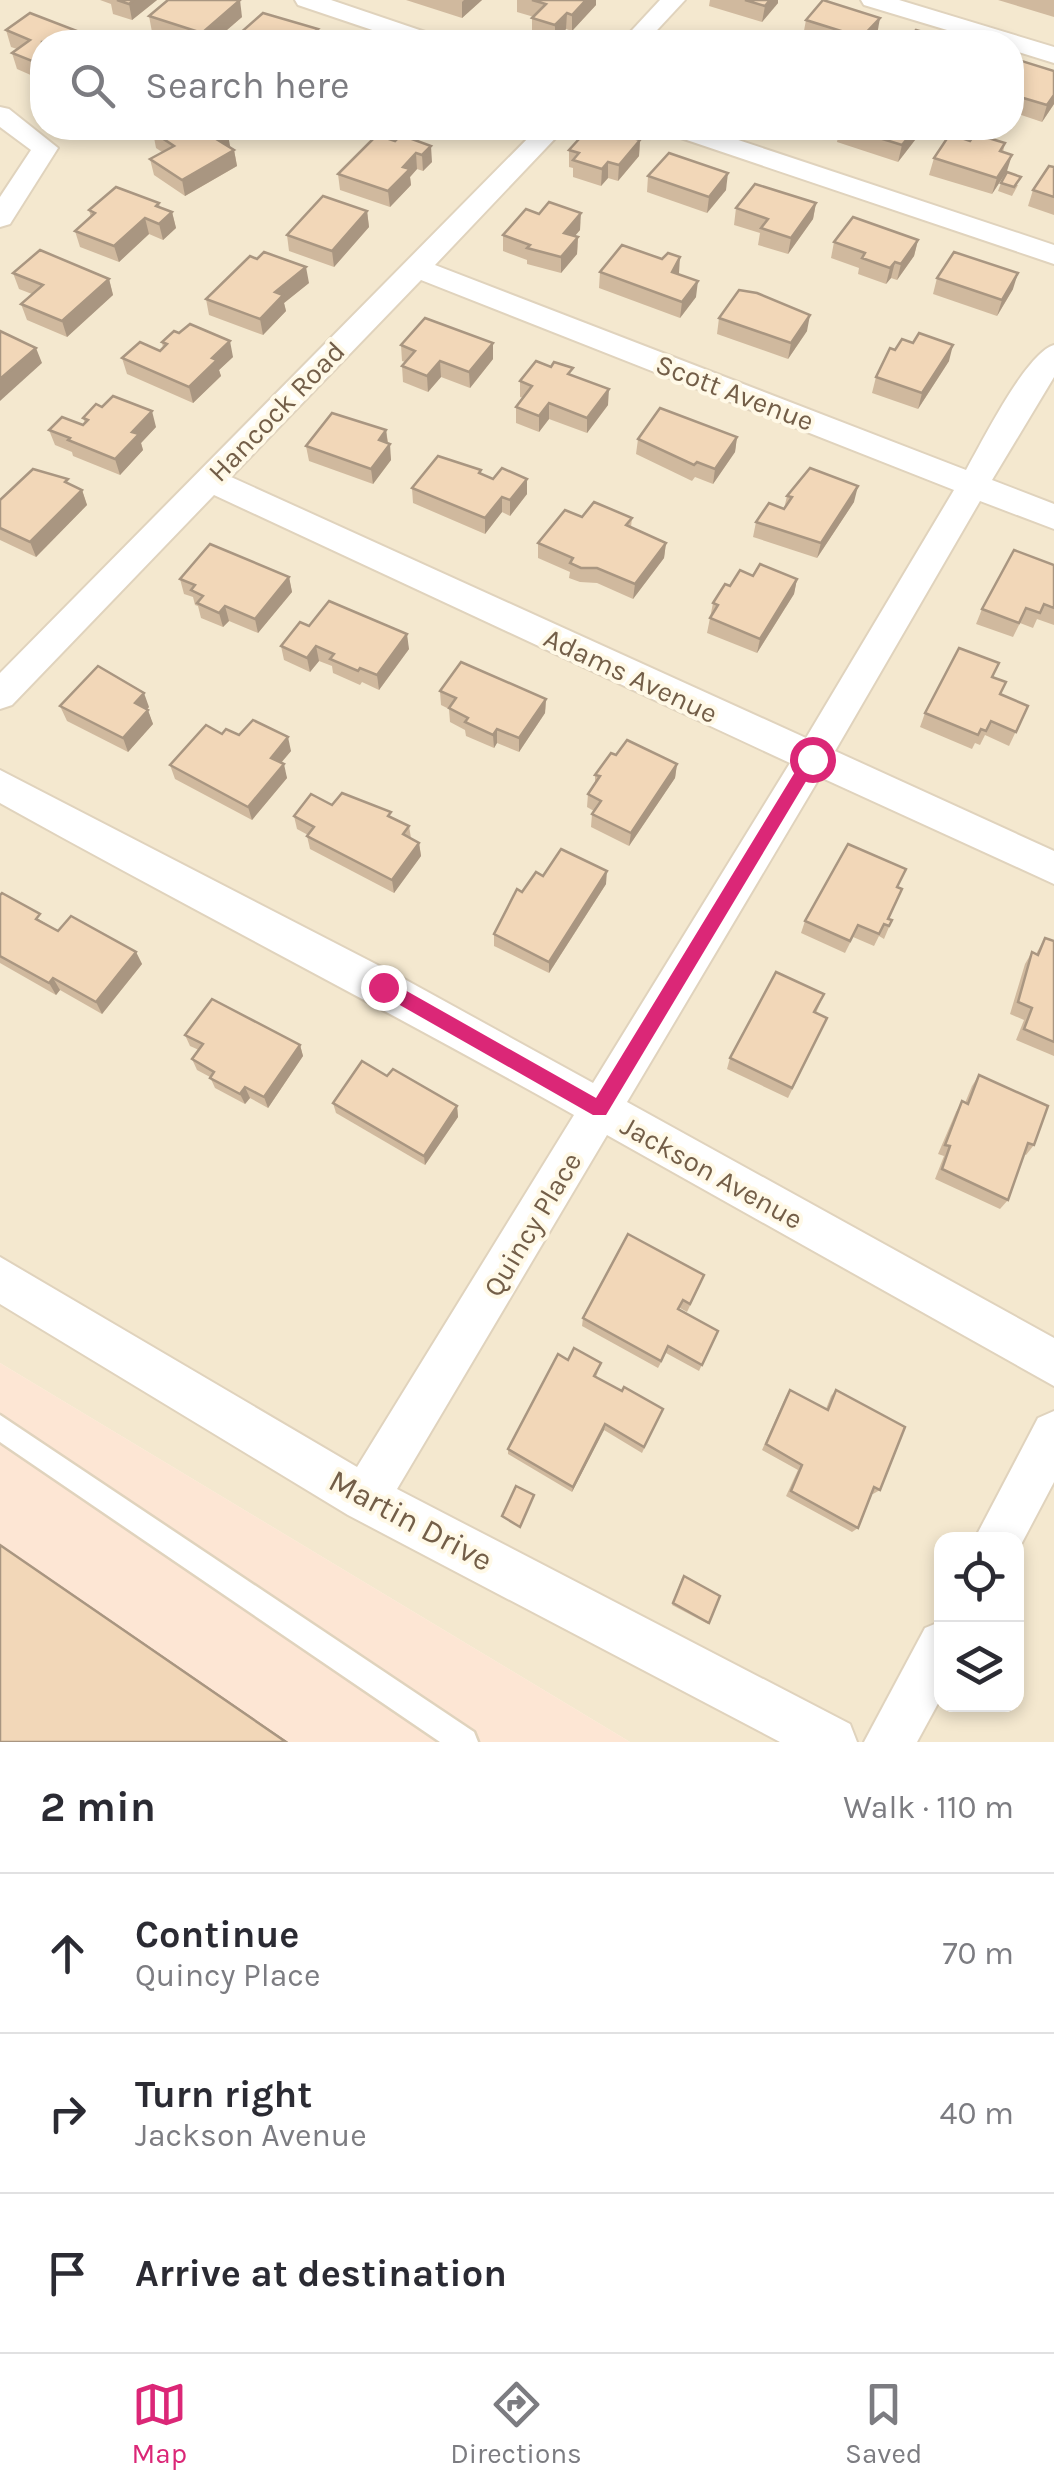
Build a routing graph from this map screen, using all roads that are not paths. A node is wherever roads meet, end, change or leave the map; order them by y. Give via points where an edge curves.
1 (307, 0) edge
2 (674, 0) edge
3 (873, 0) edge
4 (395, 30) edge
5 (645, 30) edge
6 (972, 30) edge
7 (1024, 46) edge
8 (1054, 55) edge
9 (0, 116) edge
10 (30, 137) edge
11 (34, 140) edge
12 (540, 140) edge
13 (713, 140) edge
14 (0, 218) edge
15 (1054, 256) edge
16 (415, 267) junction
17 (1054, 356) edge
18 (209, 480) junction
19 (975, 486) junction
20 (1054, 517) edge
21 (0, 695) edge
22 (812, 759) junction
23 (0, 784) edge
24 (1054, 868) edge
25 (599, 1110) junction
26 (0, 1279) edge
27 (1054, 1362) edge
28 (0, 1427) edge
29 (1054, 1434) edge
30 (365, 1498) junction
31 (1002, 1532) edge
32 (934, 1660) edge
33 (464, 1742) edge
34 (832, 1742) edge
35 (890, 1742) edge

1 - 4 street
2 - 5 street
3 - 6 street
7 - 8 street
9 - 10 street
11 - 14 street via 46,148
12 - 16 street, Hancock Road
13 - 15 street
16 - 18 street, Hancock Road
16 - 19 street, Scott Avenue
17 - 19 street, Quincy Place
18 - 21 street, Hancock Road
18 - 22 street, Adams Avenue
19 - 20 street, Scott Avenue
19 - 22 street, Quincy Place
22 - 24 street, Adams Avenue
22 - 25 street, Quincy Place
23 - 25 street, Jackson Avenue
25 - 27 street, Jackson Avenue
25 - 30 street, Quincy Place
26 - 30 street, Martin Drive
28 - 33 lane
29 - 31 street
30 - 34 street, Martin Drive
32 - 35 street

